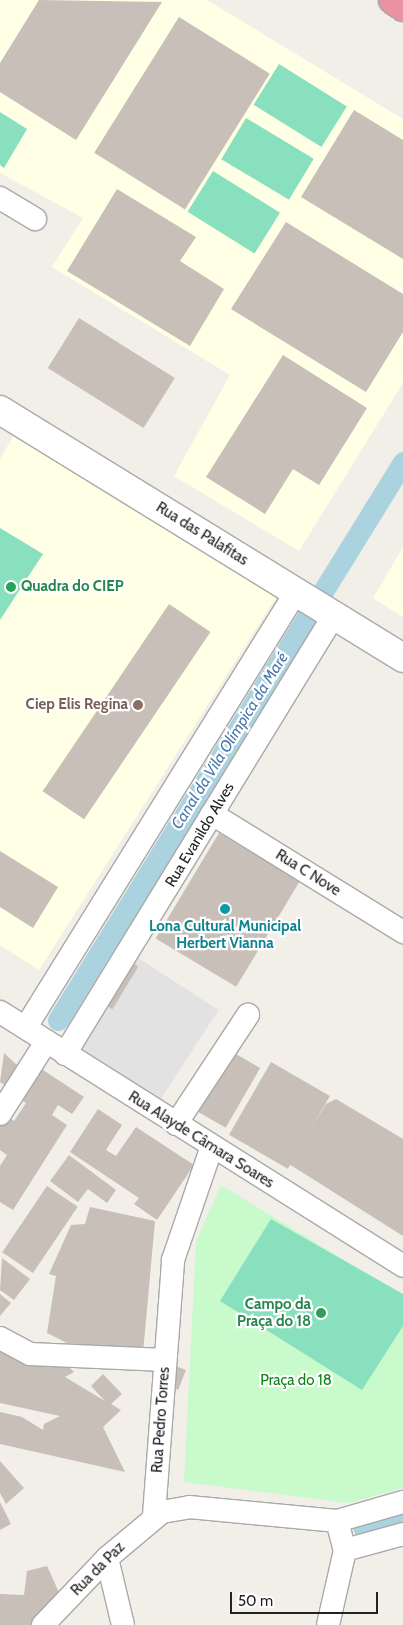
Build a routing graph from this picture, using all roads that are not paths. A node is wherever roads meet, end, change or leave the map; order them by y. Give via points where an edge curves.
1 (392, 0) edge
2 (403, 7) edge
3 (0, 198) edge
4 (35, 218) dead end
5 (0, 410) edge
6 (313, 602) junction
7 (403, 658) edge
8 (212, 814) junction
9 (403, 932) edge
10 (0, 1012) edge
11 (248, 1015) dead end
12 (26, 1028) junction
13 (56, 1048) junction
14 (0, 1114) edge
15 (176, 1124) junction
16 (212, 1146) junction
17 (403, 1266) edge
18 (0, 1338) edge
19 (166, 1360) junction
20 (403, 1502) edge
21 (154, 1515) junction
22 (337, 1521) junction
23 (403, 1534) edge
24 (345, 1550) junction
25 (107, 1558) junction
26 (43, 1625) edge
27 (123, 1625) edge
28 (328, 1625) edge

1 - 2 highway
3 - 4 street
5 - 6 street, Rua das Palafitas
6 - 7 street, Rua das Palafitas
6 - 8 street, Rua Evanildo Alves
6 - 12 street
8 - 9 street, Rua C Nove
8 - 13 street, Rua Evanildo Alves
10 - 12 street, Rua Alayde Câmara Soares
11 - 15 street
12 - 13 street, Rua Alayde Câmara Soares
13 - 14 street, Rua Evanildo Alves
13 - 15 street, Rua Alayde Câmara Soares
15 - 16 street, Rua Alayde Câmara Soares
16 - 17 street, Rua Alayde Câmara Soares
16 - 19 street, Rua Pedro Torres via 172,1260
18 - 19 street via 30,1354
19 - 21 street, Rua Pedro Torres
20 - 22 street
21 - 22 street via 189,1507
21 - 25 street, Rua da Paz
22 - 24 street
23 - 24 street
24 - 28 street
25 - 26 street, Rua da Paz
25 - 27 street

